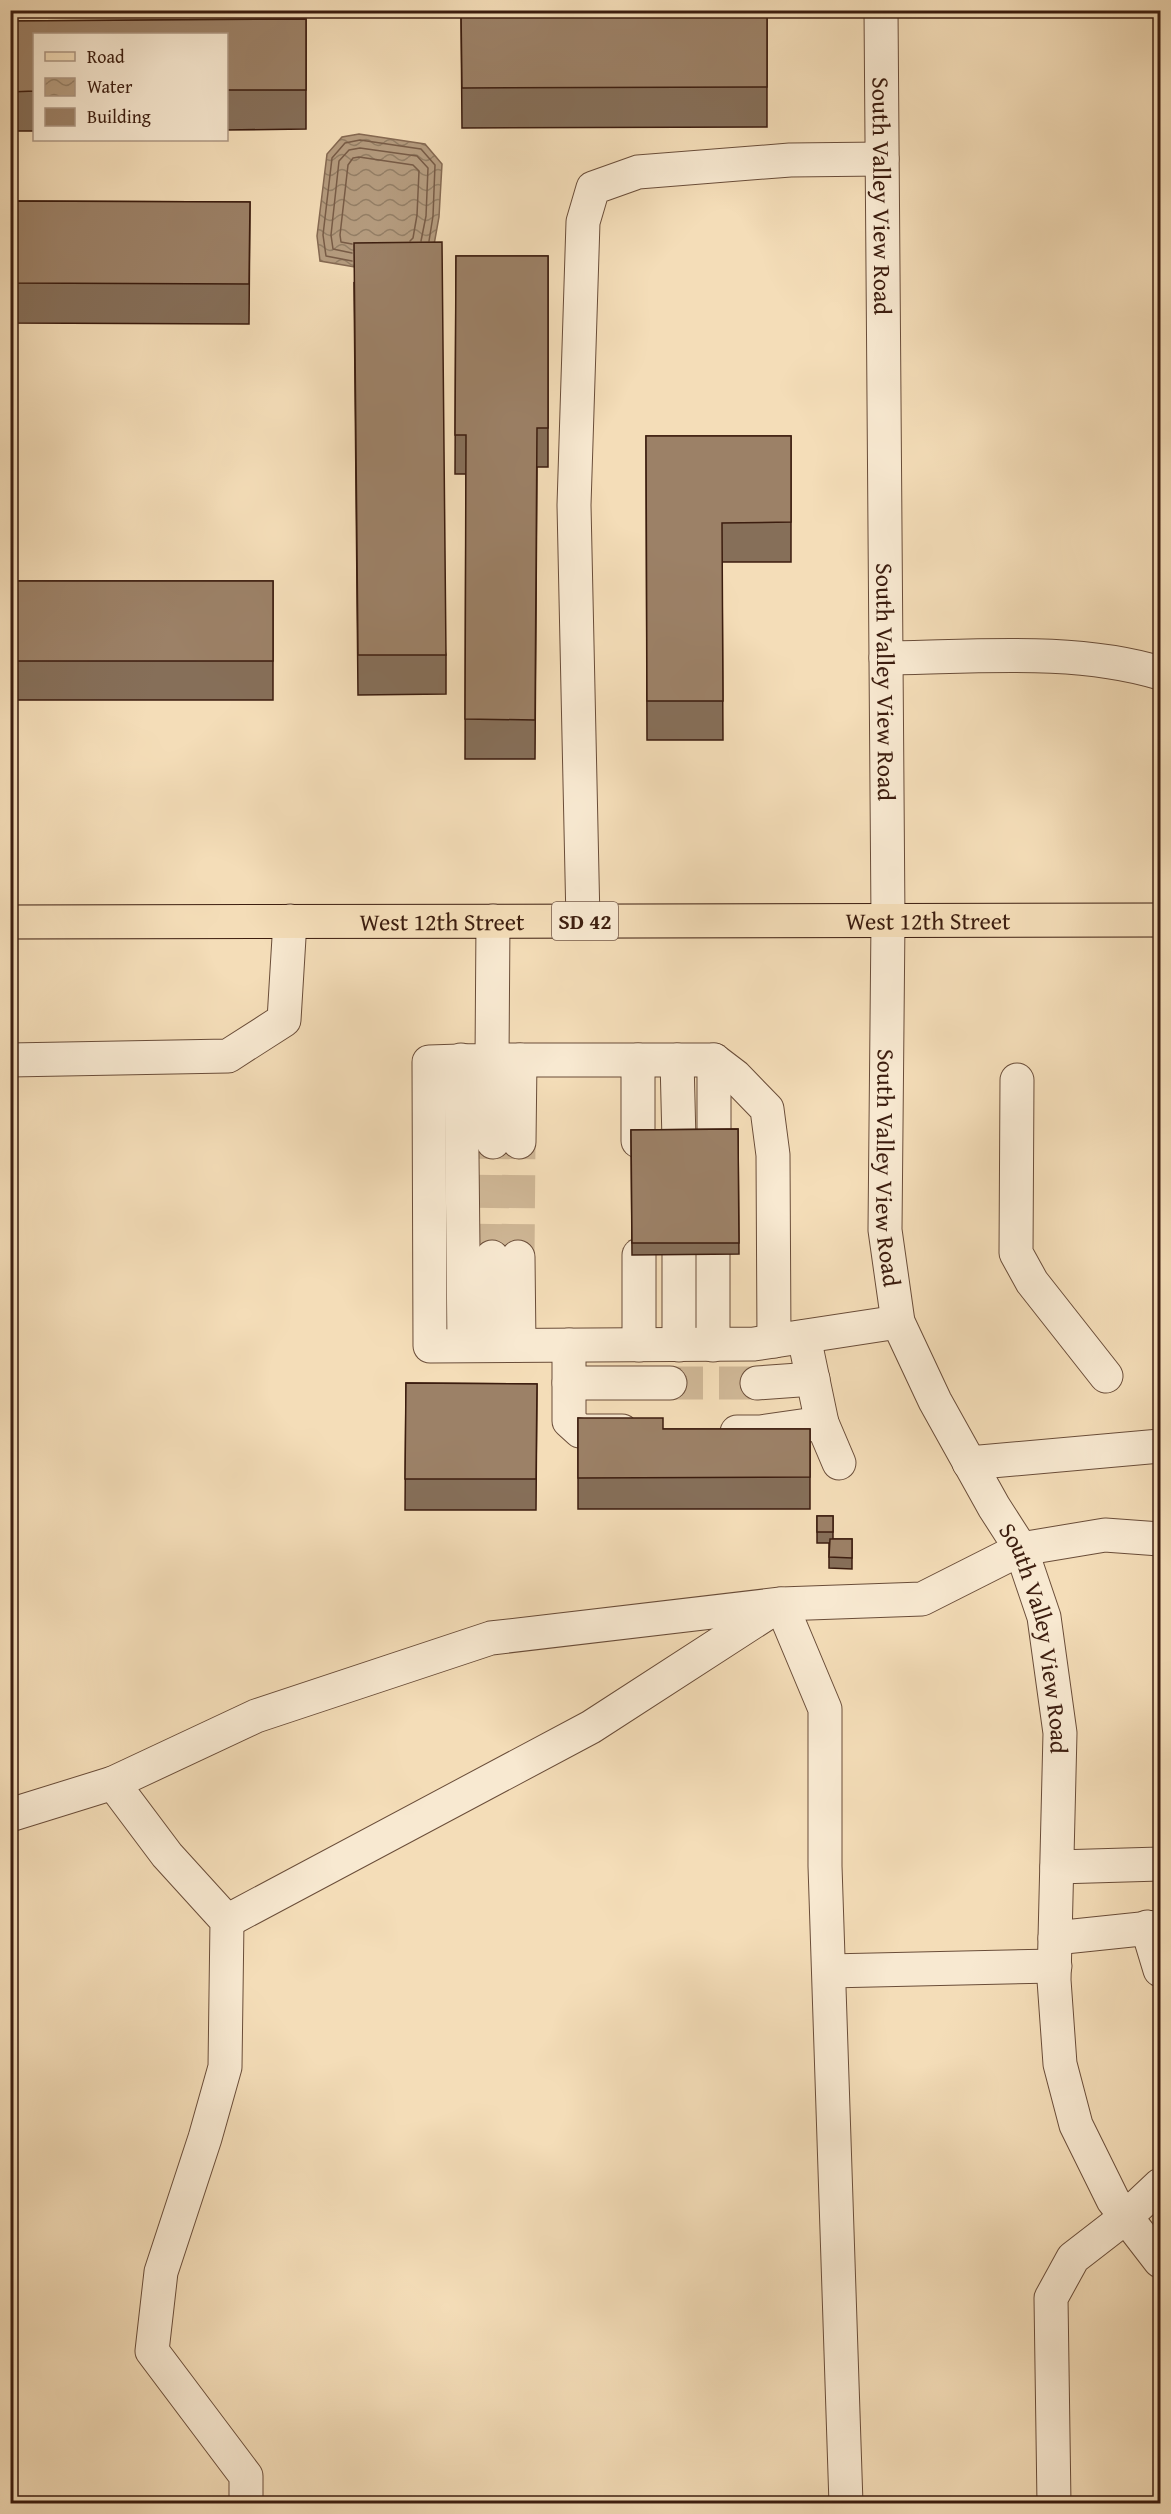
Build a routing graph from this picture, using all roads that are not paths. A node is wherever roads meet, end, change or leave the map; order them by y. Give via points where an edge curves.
1 (881, 10) edge
2 (882, 159) junction
3 (886, 658) junction
4 (1161, 673) edge
5 (888, 920) junction
6 (1161, 920) edge
7 (290, 921) junction
8 (493, 921) junction
9 (583, 921) junction
10 (10, 922) edge
11 (10, 1060) edge
12 (491, 1060) junction
13 (638, 1060) junction
14 (677, 1060) junction
15 (714, 1060) junction
16 (1017, 1080) dead end
17 (714, 1140) edge
18 (638, 1141) edge
19 (679, 1141) edge
20 (506, 1142) tunnel mouth
21 (713, 1254) edge
22 (639, 1255) edge
23 (679, 1255) edge
24 (505, 1257) tunnel mouth
25 (898, 1322) junction
26 (789, 1339) junction
27 (492, 1344) junction
28 (569, 1344) junction
29 (639, 1344) junction
30 (679, 1344) junction
31 (713, 1344) junction
32 (1106, 1376) dead end
33 (813, 1379) junction
34 (569, 1383) junction
35 (670, 1383) tunnel mouth
36 (757, 1383) tunnel mouth
37 (822, 1423) junction
38 (648, 1431) edge
39 (704, 1432) edge
40 (1161, 1446) edge
41 (839, 1463) dead end
42 (969, 1463) junction
43 (1161, 1539) edge
44 (1022, 1549) junction
45 (781, 1604) junction
46 (113, 1783) junction
47 (10, 1815) edge
48 (1161, 1863) edge
49 (1057, 1867) junction
50 (227, 1921) junction
51 (1154, 1927) edge
52 (1055, 1952) junction
53 (1161, 1970) edge
54 (829, 1971) junction
55 (1161, 2185) edge
56 (1126, 2217) junction
57 (1161, 2261) edge
58 (246, 2504) edge
59 (846, 2504) edge
60 (1054, 2504) edge

1 - 2 street, South Valley View Road
2 - 3 street, South Valley View Road
2 - 9 street via 790,160 638,172 593,188 583,222 574,505
3 - 4 street via 1080,657
3 - 5 street, South Valley View Road
5 - 6 main road, West 12th Street / SD 42
5 - 9 main road, West 12th Street / SD 42
5 - 25 street, South Valley View Road via 885,1230
7 - 8 main road, West 12th Street / SD 42
7 - 10 main road, West 12th Street / SD 42
7 - 11 street via 284,1020 228,1056
8 - 9 main road, West 12th Street / SD 42
8 - 12 street
12 - 13 street
12 - 20 street
12 - 27 street via 429,1062 428,1225 430,1346
13 - 14 street
13 - 18 street
14 - 15 street
14 - 19 street
15 - 17 street
15 - 26 street via 766,1109
16 - 32 street via 1016,1253 1032,1282
21 - 31 street
22 - 29 street
23 - 30 street
24 - 27 street
25 - 26 street
25 - 42 street, South Valley View Road via 934,1401
26 - 31 street
26 - 33 street
27 - 28 street
28 - 29 street
28 - 34 street
29 - 30 street
30 - 31 street
33 - 36 street
33 - 37 street
34 - 35 street
34 - 38 street via 569,1421 580,1431
37 - 39 street via 760,1432
37 - 41 street
40 - 42 street
42 - 44 street, South Valley View Road
43 - 44 street via 1105,1535
44 - 45 street via 922,1599
44 - 49 street, South Valley View Road via 1044,1617 1060,1733
45 - 46 street via 491,1638 256,1716
45 - 50 street via 591,1727
45 - 54 street via 825,1709
46 - 47 street
46 - 50 street via 167,1855
48 - 49 street
49 - 52 street, South Valley View Road
50 - 58 street via 225,2067 161,2272 152,2351 246,2476
51 - 52 street
51 - 53 street
52 - 54 street
52 - 56 street, South Valley View Road via 1060,2064 1076,2125 1113,2200
54 - 59 street
55 - 56 street
56 - 57 street, South Valley View Road
56 - 60 street via 1072,2259 1051,2298

